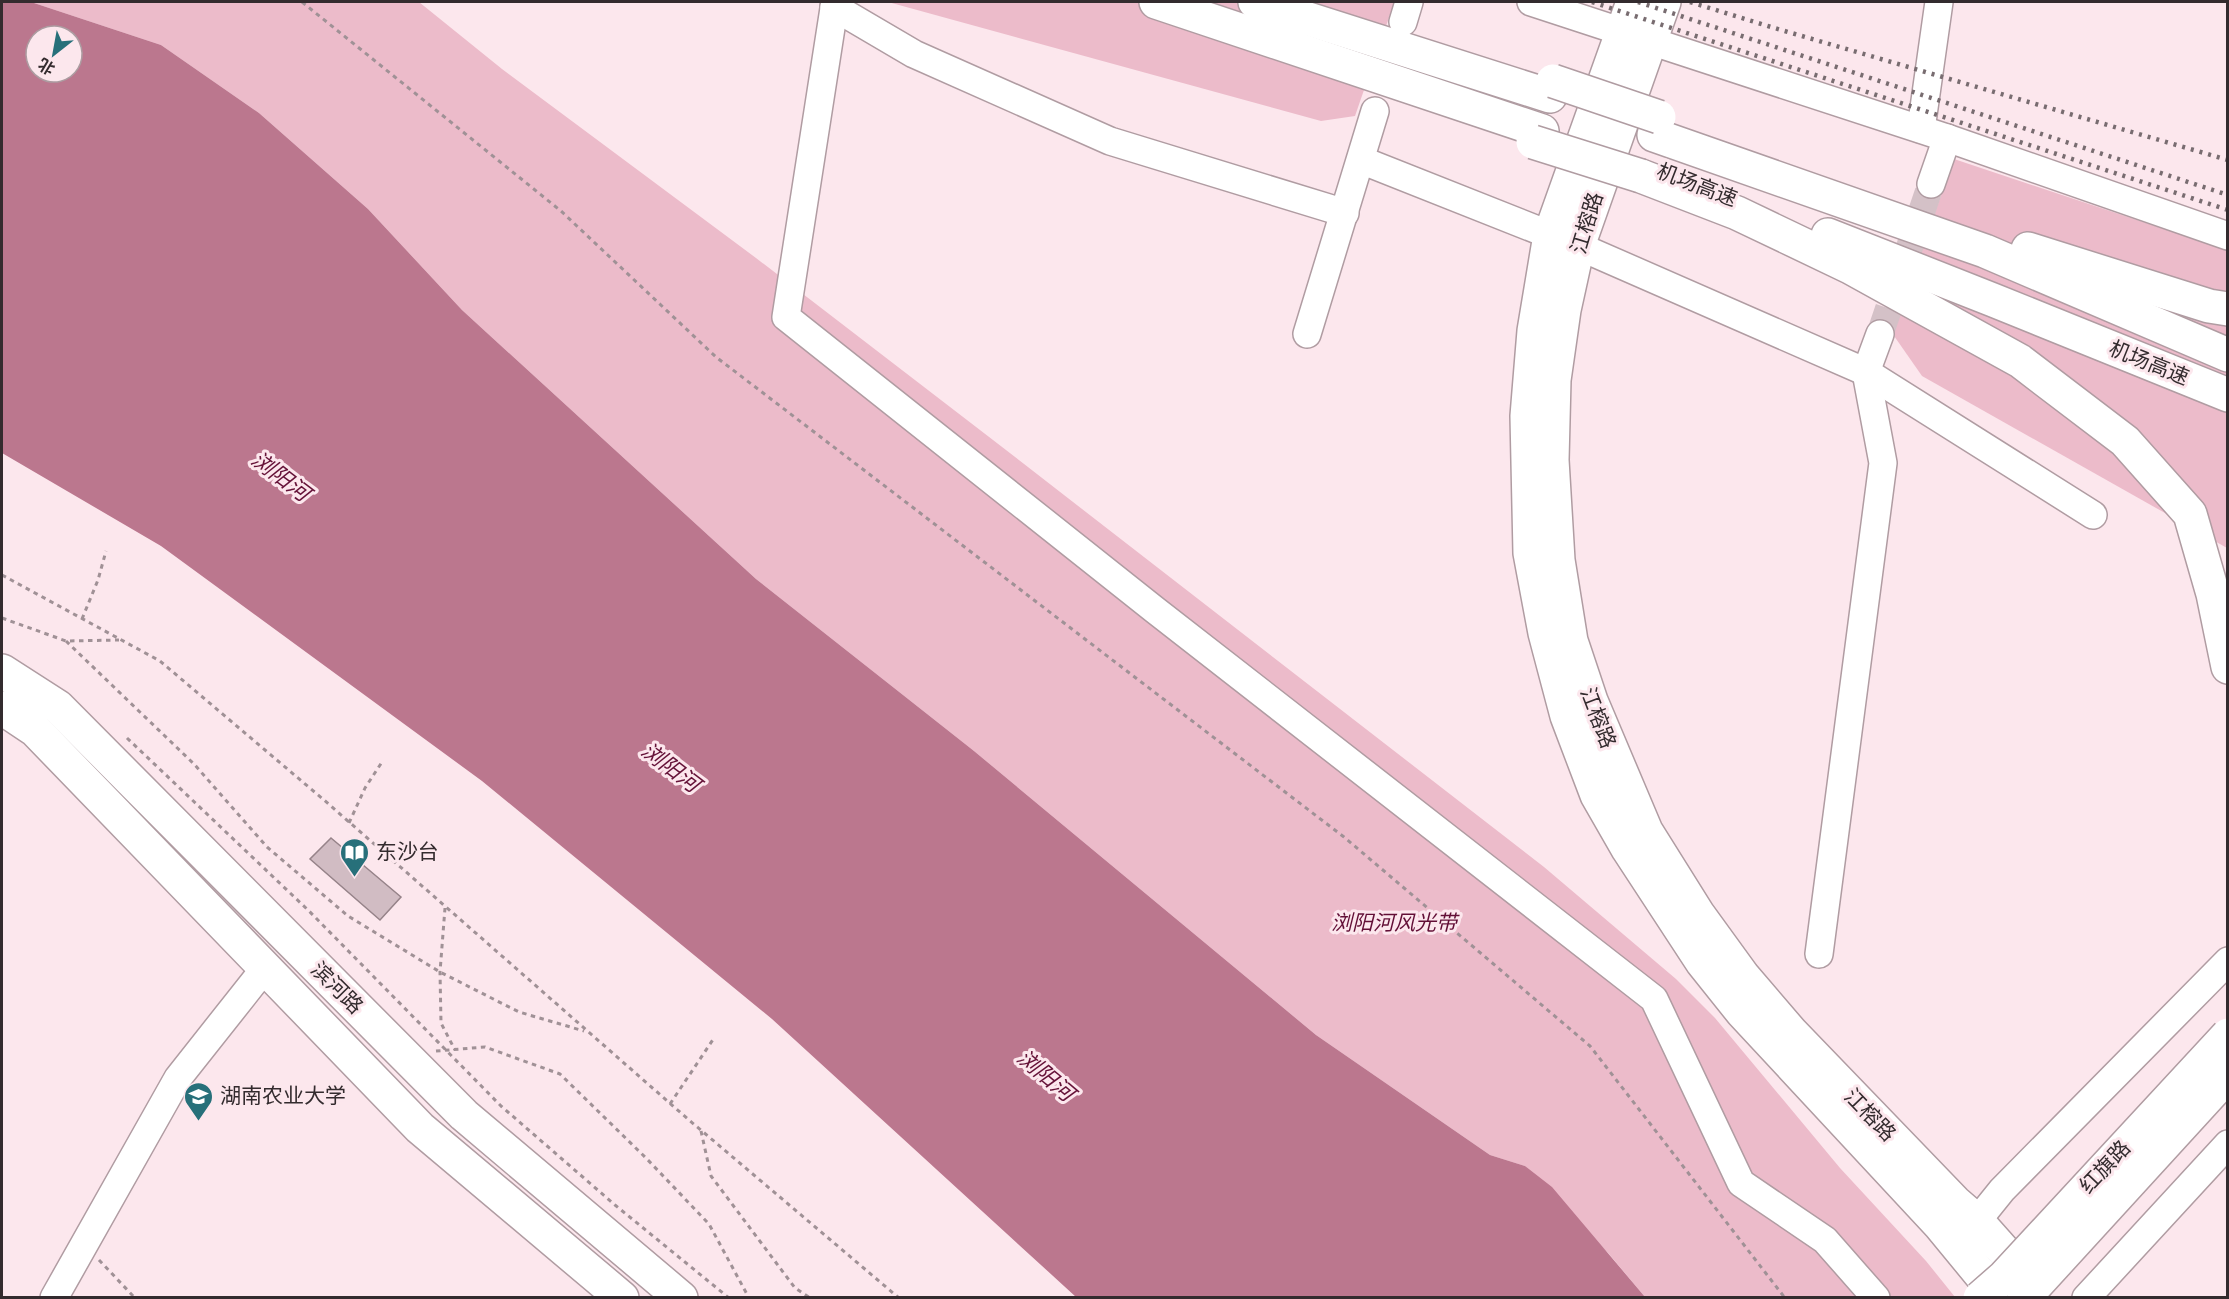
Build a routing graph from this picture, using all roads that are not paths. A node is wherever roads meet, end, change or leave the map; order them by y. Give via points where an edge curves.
1 (1156, 2) edge
2 (1255, 2) edge
3 (1531, 2) edge
4 (1664, 2) edge
5 (1938, 2) edge
6 (835, 4) edge
7 (1635, 24) edge
8 (1375, 111) dead end
9 (1921, 129) junction
10 (1947, 138) junction
11 (1649, 148) junction
12 (1361, 160) junction
13 (1931, 184) tunnel mouth
14 (1345, 213) junction
15 (2228, 236) edge
16 (1564, 240) junction
17 (2228, 309) edge
18 (1307, 334) dead end
19 (1880, 334) tunnel mouth
20 (2228, 352) edge
21 (1866, 372) junction
22 (2228, 395) edge
23 (2093, 515) dead end
24 (2228, 667) edge
25 (2, 671) edge
26 (2, 708) edge
27 (1820, 954) dead end
28 (2228, 961) edge
29 (265, 968) junction
30 (2228, 1035) edge
31 (2228, 1075) edge
32 (2228, 1144) edge
33 (1977, 1221) junction
34 (1966, 1257) junction
35 (54, 1298) edge
36 (622, 1298) edge
37 (681, 1298) edge
38 (1876, 1298) edge
39 (1980, 1298) edge
40 (2000, 1298) edge
41 (2024, 1298) edge
42 (2045, 1298) edge
43 (2086, 1298) edge

1 - 11 main road, 机场高速 via 1538,136
2 - 11 main road, 机场高速 via 1424,56 1552,89
3 - 7 street
4 - 7 main road, 江榕路
5 - 9 street
6 - 14 street via 914,54 1110,141
6 - 38 street via 786,317 1654,999 1741,1184 1825,1240
7 - 9 street
7 - 16 main road, 江榕路
8 - 12 street
9 - 10 street
10 - 13 street
10 - 15 street
11 - 17 main road via 1945,223
11 - 20 main road, 机场高速 via 1985,251
11 - 22 main road, 机场高速 via 1993,300
11 - 24 main road via 1737,213 1850,267 2020,362 2125,441 2190,514 2213,594
12 - 14 street
12 - 16 street
14 - 18 street
16 - 21 street
16 - 33 main road, 江榕路 via 1564,310 1554,380 1552,460 1558,560 1571,641 1614,760 1646,831 1743,976 1799,1041
16 - 34 main road, 江榕路 via 1534,331 1527,416 1530,553 1545,633 1567,716 1597,795 1702,962 1742,1012
19 - 21 street
21 - 23 street
21 - 27 street via 1883,463
25 - 37 main road, 滨河路 via 58,707 464,1115
26 - 29 main road, 滨河路 via 35,730
28 - 33 street via 2002,1190
29 - 35 street via 178,1078
29 - 36 main road, 滨河路 via 420,1128
30 - 39 main road, 红旗路, bridge via 2004,1277
31 - 41 main road, 红旗路, bridge
32 - 43 street
33 - 34 street
33 - 42 main road, 江榕路
34 - 40 main road, 江榕路

